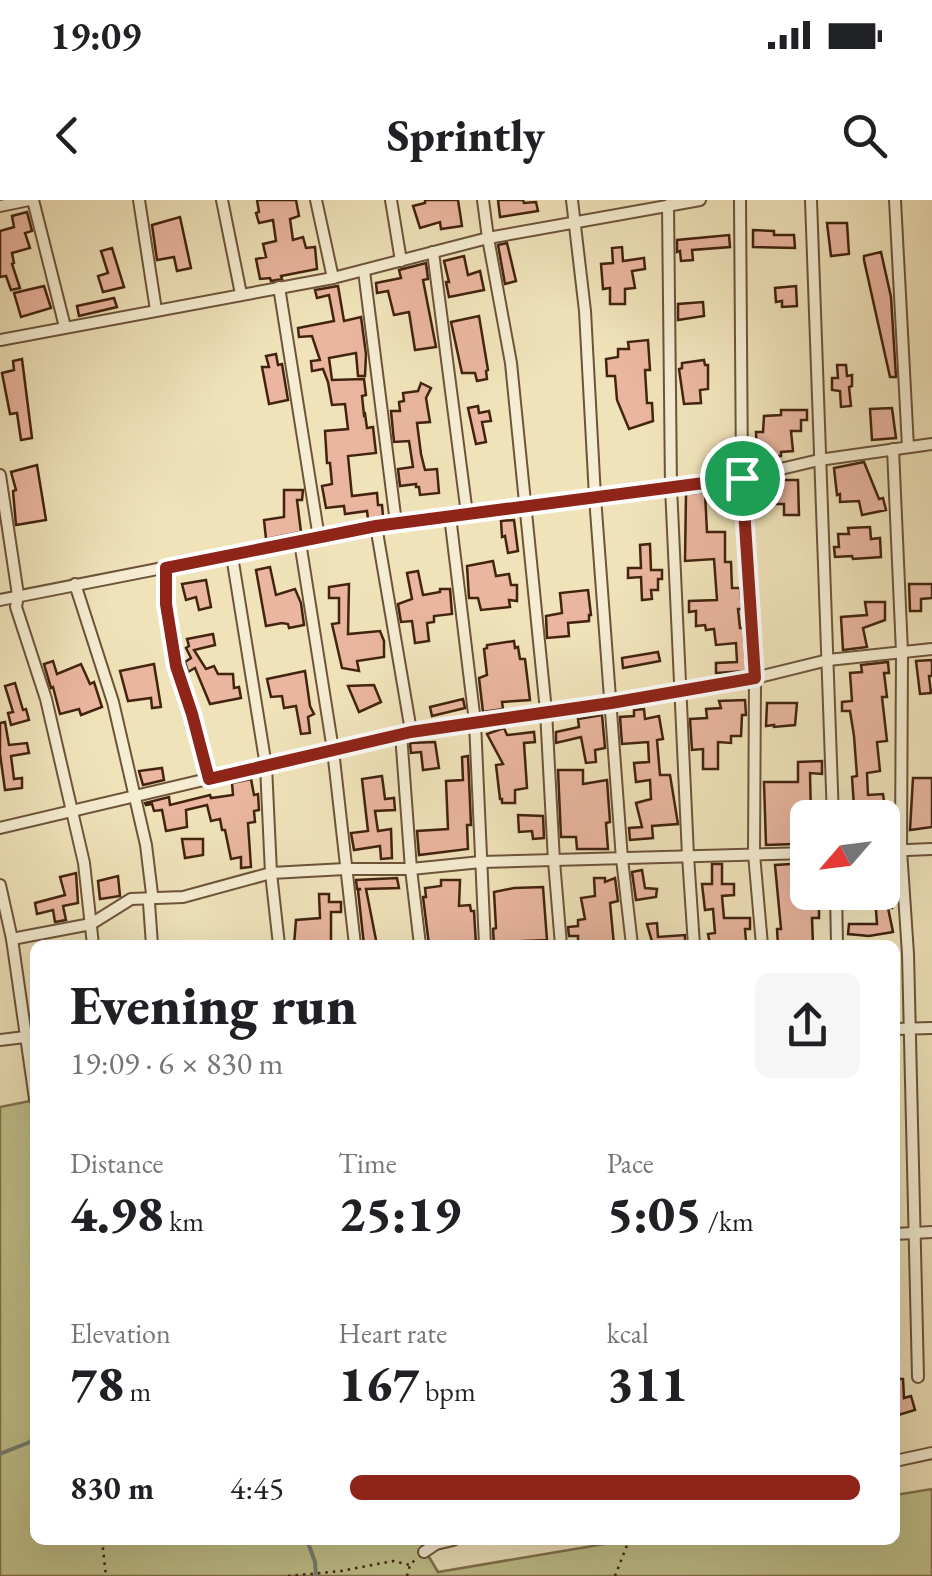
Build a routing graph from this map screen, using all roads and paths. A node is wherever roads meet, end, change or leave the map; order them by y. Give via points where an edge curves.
1 (32, 200) edge
2 (138, 200) edge
3 (222, 200) edge
4 (316, 200) edge
5 (391, 200) edge
6 (483, 200) edge
7 (572, 200) edge
8 (700, 200) edge
9 (740, 200) edge
10 (811, 200) edge
11 (895, 200) edge
12 (663, 203) edge
13 (0, 206) edge
14 (576, 222) junction
15 (488, 238) junction
16 (433, 252) junction
17 (401, 261) junction
18 (364, 271) junction
19 (332, 278) junction
20 (280, 287) junction
21 (241, 294) junction
22 (156, 310) junction
23 (65, 327) junction
24 (0, 340) edge
25 (932, 444) edge
26 (908, 447) junction
27 (893, 450) junction
28 (819, 460) junction
29 (0, 475) edge
30 (742, 478) junction
31 (671, 487) junction
32 (595, 497) junction
33 (524, 506) junction
34 (467, 514) junction
35 (450, 516) junction
36 (396, 523) junction
37 (376, 526) junction
38 (319, 538) junction
39 (300, 542) junction
40 (232, 556) junction
41 (166, 568) junction
42 (76, 584) junction
43 (18, 595) junction
44 (0, 600) edge
45 (932, 648) edge
46 (902, 652) junction
47 (828, 660) junction
48 (755, 678) junction
49 (681, 691) junction
50 (611, 703) junction
51 (546, 711) junction
52 (474, 722) junction
53 (406, 733) junction
54 (332, 750) junction
55 (266, 766) junction
56 (209, 779) junction
57 (134, 797) junction
58 (832, 800) edge
59 (72, 812) junction
60 (0, 828) edge
61 (932, 849) edge
62 (901, 850) junction
63 (790, 853) edge
64 (754, 854) junction
65 (688, 856) junction
66 (622, 858) junction
67 (554, 861) junction
68 (482, 862) junction
69 (345, 869) junction
70 (411, 869) junction
71 (271, 873) junction
72 (0, 886) edge
73 (151, 898) junction
74 (837, 910) edge
75 (91, 924) junction
76 (12, 938) junction
77 (93, 940) edge
78 (152, 940) edge
79 (278, 940) edge
80 (354, 940) edge
81 (419, 940) edge
82 (485, 940) edge
83 (561, 940) edge
84 (631, 940) edge
85 (694, 940) edge
86 (762, 940) edge
87 (838, 940) edge
88 (909, 1028) junction
89 (932, 1028) edge
90 (900, 1029) edge
91 (26, 1037) junction
92 (0, 1040) edge
93 (30, 1065) edge
94 (932, 1232) edge
95 (900, 1234) edge
96 (914, 1234) junction
97 (918, 1377) dead end
98 (932, 1453) edge
99 (900, 1460) edge
100 (103, 1545) edge
101 (627, 1545) edge
102 (427, 1547) edge
103 (410, 1565) junction
104 (106, 1576) edge
105 (288, 1576) edge
106 (407, 1576) edge
107 (615, 1576) edge

1 - 13 street
1 - 23 street
2 - 22 street
3 - 21 street
4 - 19 street
5 - 17 street
6 - 15 street
7 - 14 street
8 - 12 street
9 - 30 street
10 - 28 street
11 - 26 street
12 - 14 street
12 - 31 street
14 - 15 street
14 - 32 street
15 - 16 street
15 - 33 street via 511,362
16 - 17 street
16 - 34 street
17 - 18 street
18 - 19 street
18 - 36 street
19 - 20 street
20 - 21 street
20 - 38 street
21 - 22 street
22 - 23 street
23 - 24 street
25 - 26 street
26 - 27 street
27 - 28 street
27 - 46 street
28 - 30 street
28 - 47 street
29 - 43 street
30 - 31 street
30 - 48 street
31 - 32 street
31 - 49 street
32 - 33 street
32 - 50 street
33 - 34 street
33 - 51 street
34 - 35 street
35 - 36 street
35 - 52 street
36 - 37 street
37 - 38 street
37 - 53 street
38 - 39 street
39 - 40 street
39 - 54 street
40 - 41 street
40 - 55 street
41 - 42 street
41 - 56 street via 176,666
42 - 43 street
42 - 57 street
43 - 44 street
43 - 59 street
45 - 46 street
46 - 47 street
46 - 62 street
47 - 48 street
47 - 58 street
48 - 49 street
48 - 64 street
49 - 50 street
49 - 65 street
50 - 51 street
50 - 66 street
51 - 52 street
51 - 67 street
52 - 53 street
52 - 68 street
53 - 54 street
53 - 70 street
54 - 55 street
54 - 69 street
55 - 56 street
55 - 71 street
56 - 57 street
57 - 59 street
57 - 73 street
59 - 60 street
59 - 75 street
61 - 62 street
62 - 88 street
63 - 64 street
64 - 65 street
64 - 86 street
65 - 66 street
65 - 85 street
66 - 67 street
66 - 84 street
67 - 68 street
67 - 83 street
68 - 70 street
68 - 82 street
69 - 70 street
69 - 71 street
69 - 80 street
70 - 81 street
71 - 73 street via 183,897
71 - 79 street
72 - 76 street
73 - 75 street via 131,899
73 - 78 street
74 - 87 street
75 - 76 street
75 - 77 street
76 - 91 street
88 - 89 street
88 - 90 street
88 - 96 street
91 - 92 street
91 - 93 street
94 - 96 street
95 - 96 street
96 - 97 street
98 - 99 street
100 - 104 path
101 - 107 path
102 - 103 path
103 - 105 path
103 - 106 path

